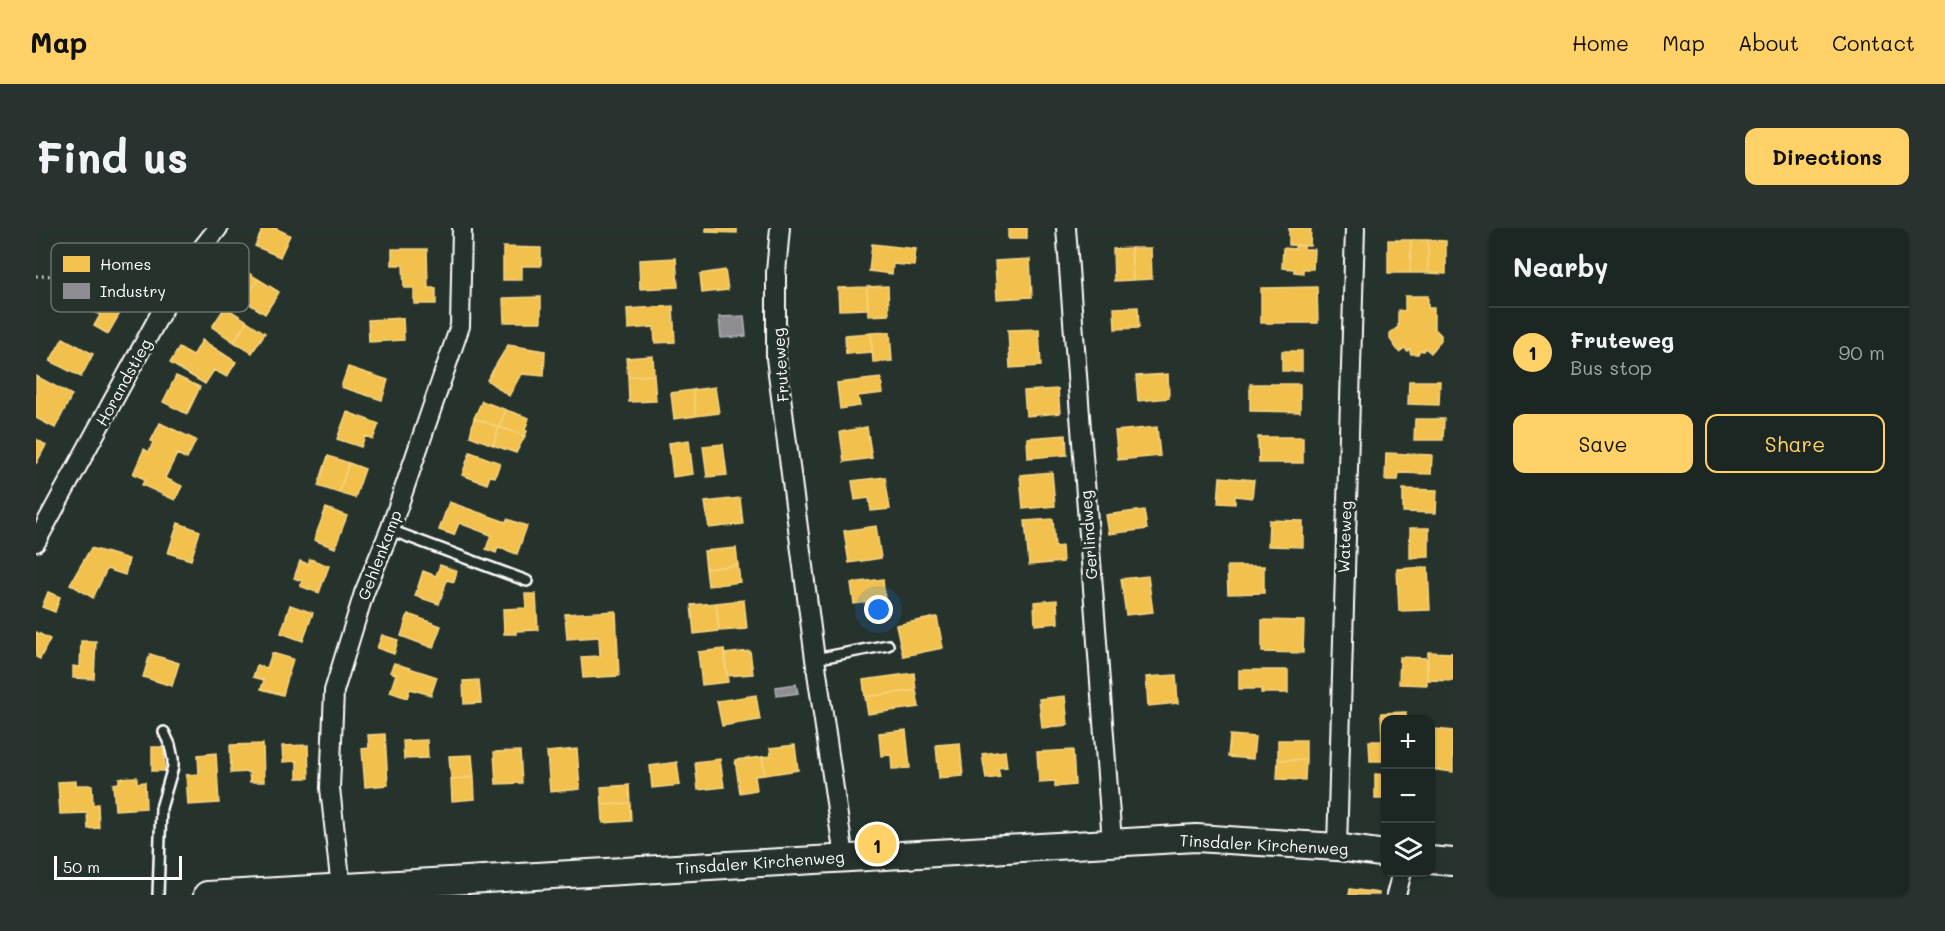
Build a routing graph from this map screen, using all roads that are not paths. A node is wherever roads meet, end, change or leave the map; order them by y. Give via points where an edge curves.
1 (218, 228) edge
2 (462, 228) edge
3 (780, 228) edge
4 (1066, 228) edge
5 (1355, 228) edge
6 (206, 243) edge
7 (161, 312) edge
8 (390, 530) junction
9 (36, 542) edge
10 (527, 581) dead end
11 (888, 645) dead end
12 (815, 659) junction
13 (164, 732) dead end
14 (1112, 842) junction
15 (1337, 847) junction
16 (1381, 853) edge
17 (844, 857) junction
18 (1435, 860) edge
19 (1453, 862) edge
20 (1401, 877) edge
21 (341, 888) junction
22 (158, 895) edge
23 (207, 895) edge
24 (1396, 895) edge

1 - 6 street, Horandstieg
2 - 8 street, Gehlenkamp via 459,326
3 - 12 street, Fruteweg via 776,358
4 - 14 street, Gerlindweg
5 - 15 street, Wateweg
7 - 9 street, Horandstieg
8 - 10 lane
8 - 21 street, Gehlenkamp via 364,593 334,691 330,788
11 - 12 lane
12 - 17 street, Fruteweg
13 - 22 lane via 173,767 161,808
14 - 15 street, Tinsdaler Kirchenweg via 1196,838
14 - 17 street, Tinsdaler Kirchenweg
15 - 16 street, Tinsdaler Kirchenweg
17 - 21 street, Tinsdaler Kirchenweg
18 - 19 street
20 - 24 street
21 - 23 street, Tinsdaler Kirchenweg

